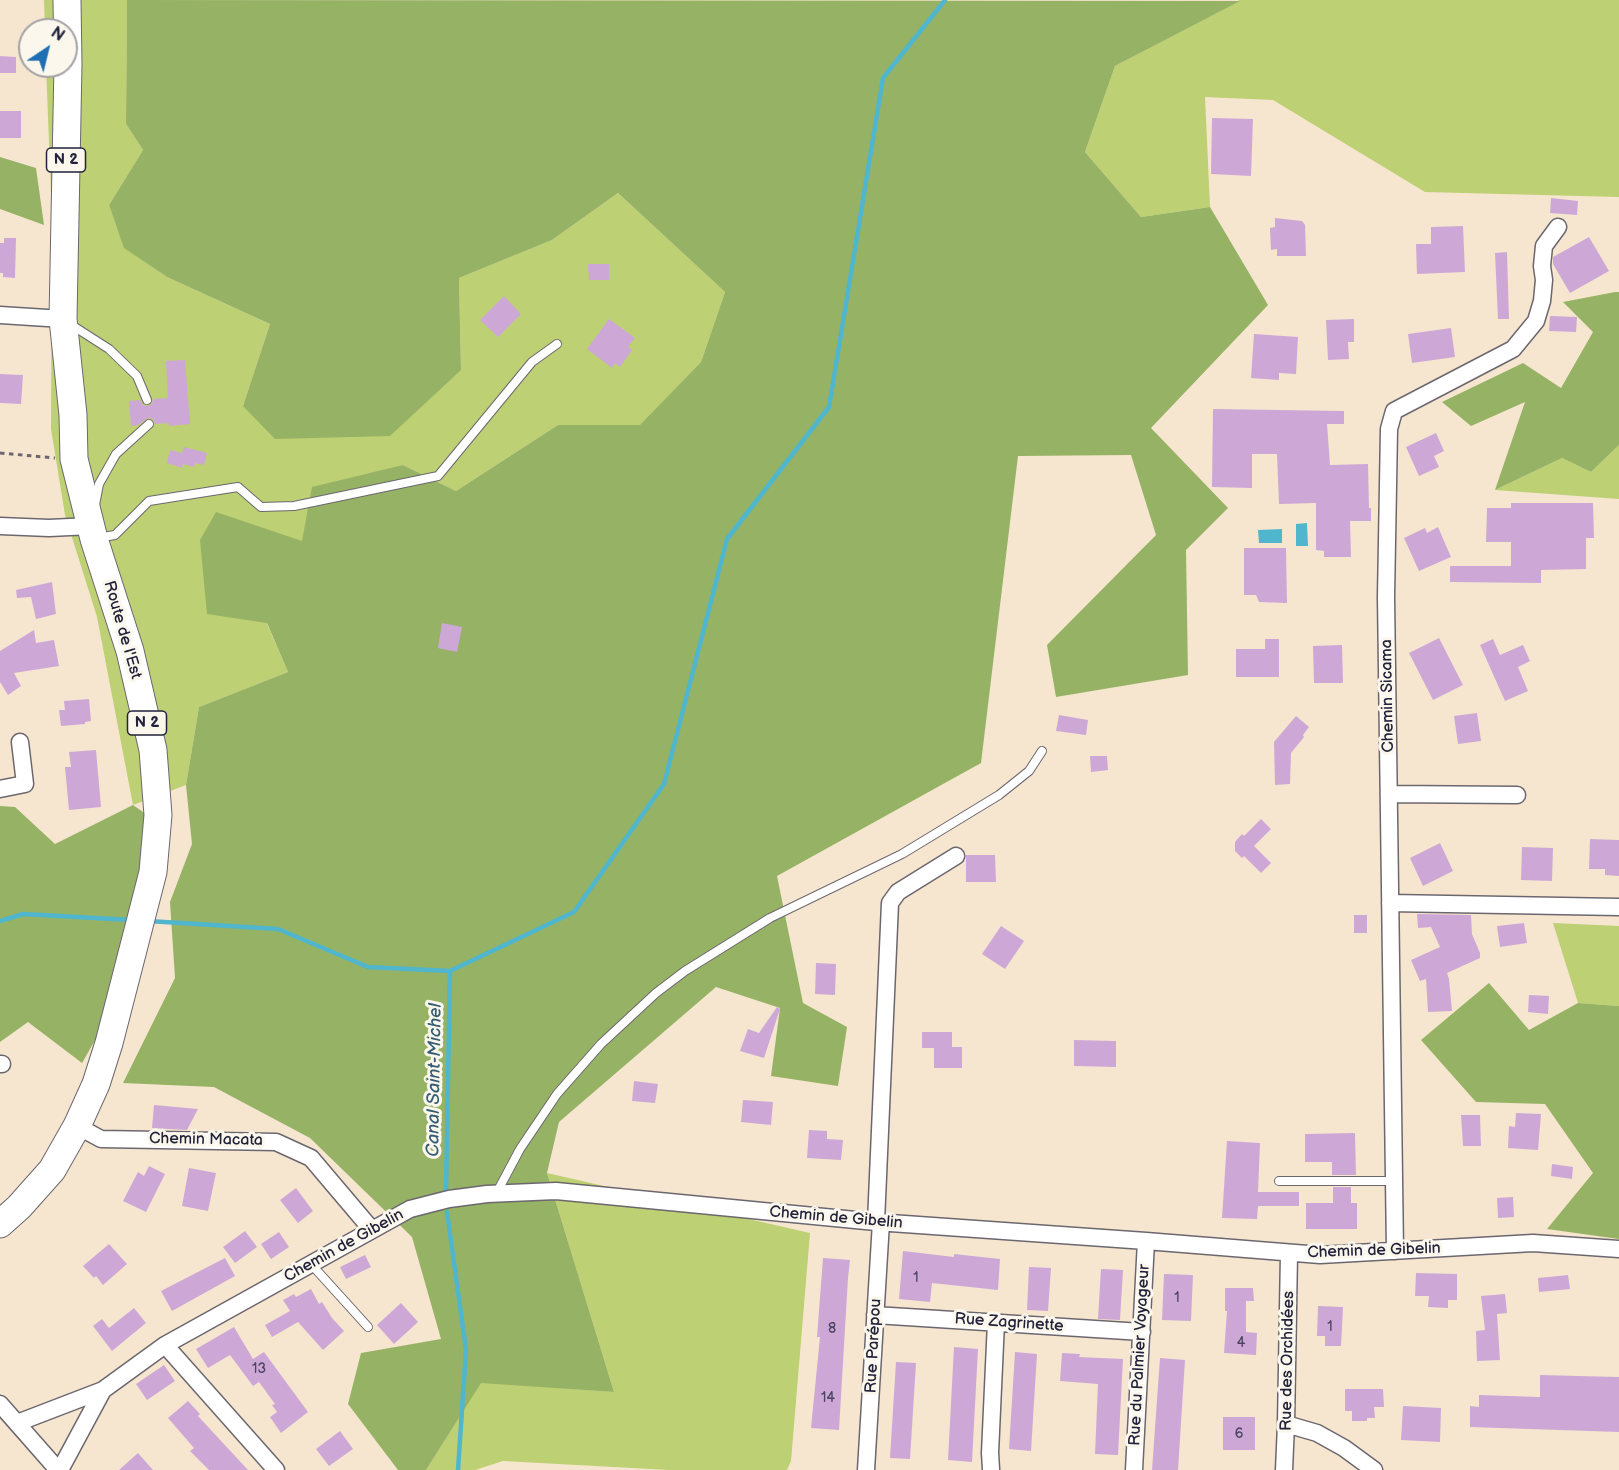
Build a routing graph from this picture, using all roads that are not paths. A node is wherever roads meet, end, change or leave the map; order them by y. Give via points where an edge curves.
1 (68, 0) edge
2 (1558, 227) dead end
3 (0, 315) edge
4 (63, 319) junction
5 (557, 344) dead end
6 (147, 400) dead end
7 (149, 424) dead end
8 (0, 526) edge
9 (93, 532) junction
10 (21, 742) dead end
11 (1042, 751) dead end
12 (0, 789) edge
13 (1389, 794) junction
14 (1517, 795) dead end
15 (956, 856) dead end
16 (1390, 903) junction
17 (1619, 907) edge
18 (77, 1126) junction
19 (1279, 1181) dead end
20 (1392, 1181) junction
21 (496, 1194) junction
22 (879, 1222) junction
23 (0, 1224) edge
24 (372, 1230) junction
25 (1146, 1241) junction
26 (1619, 1249) edge
27 (1395, 1251) junction
28 (1289, 1253) junction
29 (311, 1264) junction
30 (875, 1315) junction
31 (996, 1323) junction
32 (368, 1327) dead end
33 (1142, 1332) junction
34 (165, 1345) junction
35 (103, 1390) junction
36 (0, 1404) edge
37 (17, 1423) junction
38 (1287, 1424) junction
39 (59, 1470) edge
40 (276, 1470) edge
41 (866, 1470) edge
42 (992, 1470) edge
43 (1134, 1470) edge
44 (1284, 1470) edge
45 (1374, 1470) edge

1 - 4 main road, Route de l'Est / N 2
2 - 13 street, Chemin Sicama via 1544,246 1542,301 1536,321 1513,349 1394,411 1389,429 1386,597
3 - 4 street
4 - 6 lane via 109,349 137,376
4 - 9 main road, Route de l'Est / N 2 via 74,459
5 - 9 lane via 532,362 438,476 294,506 261,507 238,488 149,501 115,535
7 - 9 lane via 116,454 99,484
8 - 9 street
9 - 18 main road, Route de l'Est / N 2 via 130,651 153,750 158,815 153,872 136,943 96,1084
10 - 12 street via 26,784
11 - 21 lane via 1029,771 999,795 902,854 770,918 656,993 601,1044 557,1094
13 - 14 street
13 - 16 street, Chemin Sicama
15 - 22 street, Rue Parépou via 898,892 890,903
16 - 17 street
16 - 20 street, Chemin Sicama
18 - 23 main road, Route de l'Est / N 2 via 52,1170
18 - 24 street, Chemin Macata via 101,1138 276,1142 311,1158
19 - 20 lane
20 - 27 street, Chemin Sicama
21 - 22 street, Chemin de Gibelin via 556,1191
21 - 24 street, Chemin de Gibelin via 449,1199 410,1209
22 - 25 street, Chemin de Gibelin
22 - 30 street, Rue Parépou
24 - 29 street, Chemin de Gibelin
25 - 28 street, Chemin de Gibelin
25 - 33 street, Rue du Palmier Voyageur
26 - 27 street, Chemin de Gibelin via 1533,1243
27 - 28 street, Chemin de Gibelin
28 - 38 street, Rue des Orchidées
29 - 32 lane
29 - 34 street, Chemin de Gibelin
30 - 31 street, Rue Zagrinette
30 - 41 street, Rue Parépou
31 - 33 street, Rue Zagrinette
31 - 42 street
33 - 43 street, Rue du Palmier Voyageur
34 - 35 street, Chemin de Gibelin
34 - 40 street
35 - 37 street, Chemin de Gibelin
35 - 39 street, Chemin de Gibelin
36 - 37 street
37 - 39 street
38 - 44 street, Rue des Orchidées
38 - 45 street via 1317,1433

